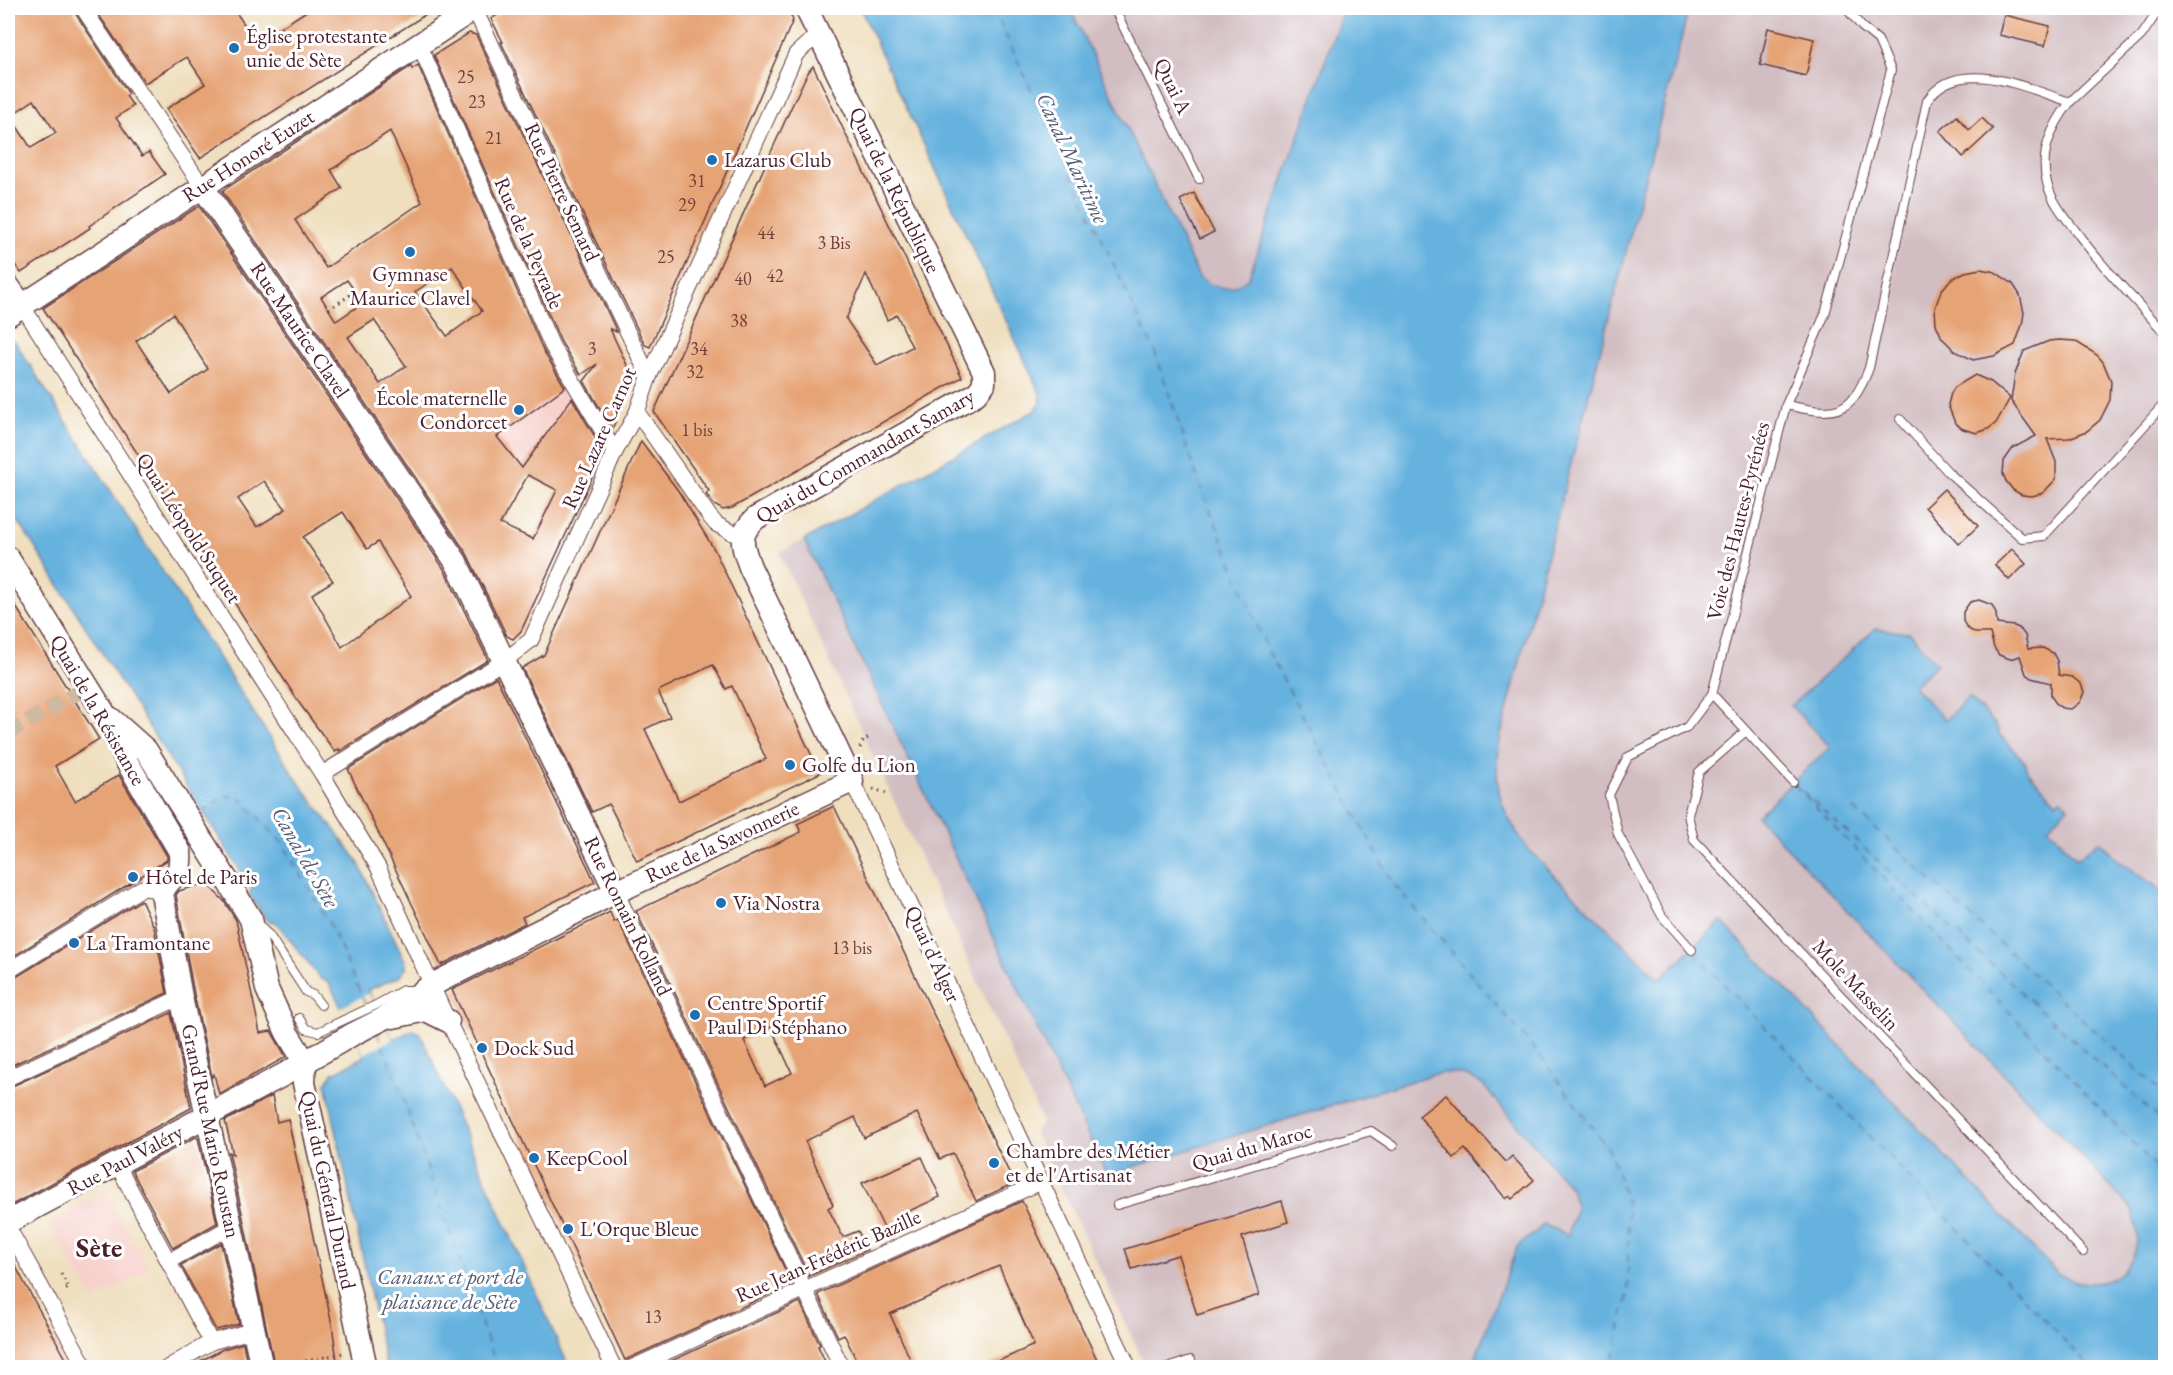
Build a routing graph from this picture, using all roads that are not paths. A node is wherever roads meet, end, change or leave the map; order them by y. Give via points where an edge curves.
1 (83, 8) edge
2 (474, 8) edge
3 (806, 8) edge
4 (1114, 8) edge
5 (1846, 8) edge
6 (2160, 8) edge
7 (820, 36) junction
8 (418, 44) junction
9 (2070, 102) junction
10 (1199, 179) dead end
11 (202, 186) junction
12 (8, 286) edge
13 (14, 310) edge
14 (2166, 334) edge
15 (984, 372) joint
16 (649, 377) junction
17 (2166, 402) edge
18 (1785, 405) junction
19 (637, 412) junction
20 (1900, 419) dead end
21 (615, 452) junction
22 (742, 538) junction
23 (8, 558) edge
24 (504, 661) junction
25 (1712, 694) junction
26 (102, 711) junction
27 (1746, 731) junction
28 (322, 774) junction
29 (1793, 782) dead end
30 (862, 784) junction
31 (616, 892) junction
32 (162, 894) junction
33 (251, 919) junction
34 (1692, 950) dead end
35 (8, 970) edge
36 (429, 987) junction
37 (181, 997) junction
38 (321, 1005) dead end
39 (380, 1012) junction
40 (299, 1018) dead end
41 (448, 1021) junction
42 (350, 1027) junction
43 (304, 1062) junction
44 (8, 1078) edge
45 (208, 1115) junction
46 (1393, 1146) dead end
47 (117, 1164) junction
48 (1041, 1182) junction
49 (1117, 1205) dead end
50 (8, 1225) edge
51 (232, 1226) junction
52 (2083, 1252) dead end
53 (169, 1261) junction
54 (805, 1290) junction
55 (254, 1330) junction
56 (211, 1342) junction
57 (364, 1358) edge
58 (1191, 1360) dead end
59 (188, 1362) edge
60 (87, 1368) edge
61 (167, 1368) edge
62 (262, 1368) edge
63 (614, 1368) edge
64 (631, 1368) edge
65 (842, 1368) edge
66 (1129, 1368) edge
67 (1167, 1368) edge

1 - 11 street, Rue Maurice Clavel
2 - 8 main road, Rue Honoré Euzet
2 - 16 street, Rue Pierre Semard
3 - 7 main road, Quai de la République
4 - 10 lane, Quai A
5 - 18 lane via 1878,40 1890,70 1825,314
6 - 9 lane via 2142,35
7 - 15 main road, Quai de la République
7 - 16 street, Rue Lazare Carnot via 796,54
8 - 11 main road, Rue Honoré Euzet
8 - 21 street, Rue de la Peyrade via 552,346
9 - 14 lane via 2049,136 2045,153 2047,183 2058,206 2091,251
9 - 18 lane, Voie des Hautes-Pyrénées via 1985,76 1959,78 1943,83 1933,92 1927,101 1864,383 1848,404 1837,410 1822,413
11 - 13 main road, Rue Honoré Euzet
11 - 24 main road, Rue Maurice Clavel via 456,562
12 - 13 main road
13 - 28 street, Quai Léopold Suquet
15 - 22 main road, Quai du Commandant Samary via 984,384 976,394 756,518 746,527
16 - 19 street, Rue Lazare Carnot
17 - 20 lane via 2044,536 2022,538 1949,473
18 - 25 lane, Voie des Hautes-Pyrénées
19 - 21 street, Rue Lazare Carnot
19 - 22 street via 710,518
21 - 24 street, Rue Lazare Carnot via 531,640
22 - 30 main road, Quai d'Alger via 750,567
23 - 26 main road, Quai de la Résistance
24 - 28 street, Rue Lazare Carnot
24 - 31 main road, Rue Romain Rolland
25 - 27 lane
25 - 34 lane, Voie des Hautes-Pyrénées via 1687,727 1628,757 1609,795 1618,834 1662,916
26 - 32 main road, Quai de la Résistance via 126,762 180,852 178,875
26 - 33 main road, Quai du Général Durand via 146,750
27 - 29 lane
27 - 52 lane, Mole Masselin via 1699,772 1688,814 1694,840
28 - 36 street, Quai Léopold Suquet via 378,867
30 - 31 main road, Rue de la Savonnerie
30 - 48 street, Quai d'Alger
31 - 36 main road, Rue de la Savonnerie
31 - 54 street, Rue Romain Rolland
32 - 35 street via 142,888
32 - 37 main road, Grand'Rue Mario Roustan
33 - 38 lane via 269,934 300,984
33 - 43 main road, Quai du Général Durand via 267,989
36 - 39 main road, Rue de la Savonnerie
36 - 41 street, Quai Léopold Suquet
37 - 44 street
37 - 45 main road, Grand'Rue Mario Roustan
39 - 41 main road via 426,1010
39 - 42 main road, Rue Paul Valéry
40 - 42 lane via 306,1029 318,1032
41 - 63 street, Quai Léopold Suquet
42 - 43 main road, Rue Paul Valéry
43 - 45 main road, Rue Paul Valéry
43 - 57 main road, Quai du Général Durand via 304,1083
45 - 47 main road, Rue Paul Valéry
45 - 51 main road, Grand'Rue Mario Roustan
46 - 49 lane, Quai du Maroc via 1371,1131
47 - 50 main road, Rue Paul Valéry
47 - 53 street
48 - 54 street, Rue Jean-Frédéric Bazille
48 - 66 street, Quai d'Alger
50 - 60 street
51 - 53 street
51 - 55 main road, Grand'Rue Mario Roustan
53 - 56 street
54 - 64 street, Rue Jean-Frédéric Bazille
54 - 65 street, Rue Romain Rolland
55 - 56 street
55 - 62 main road, Grand'Rue Mario Roustan
56 - 59 street
58 - 67 lane
59 - 61 street

